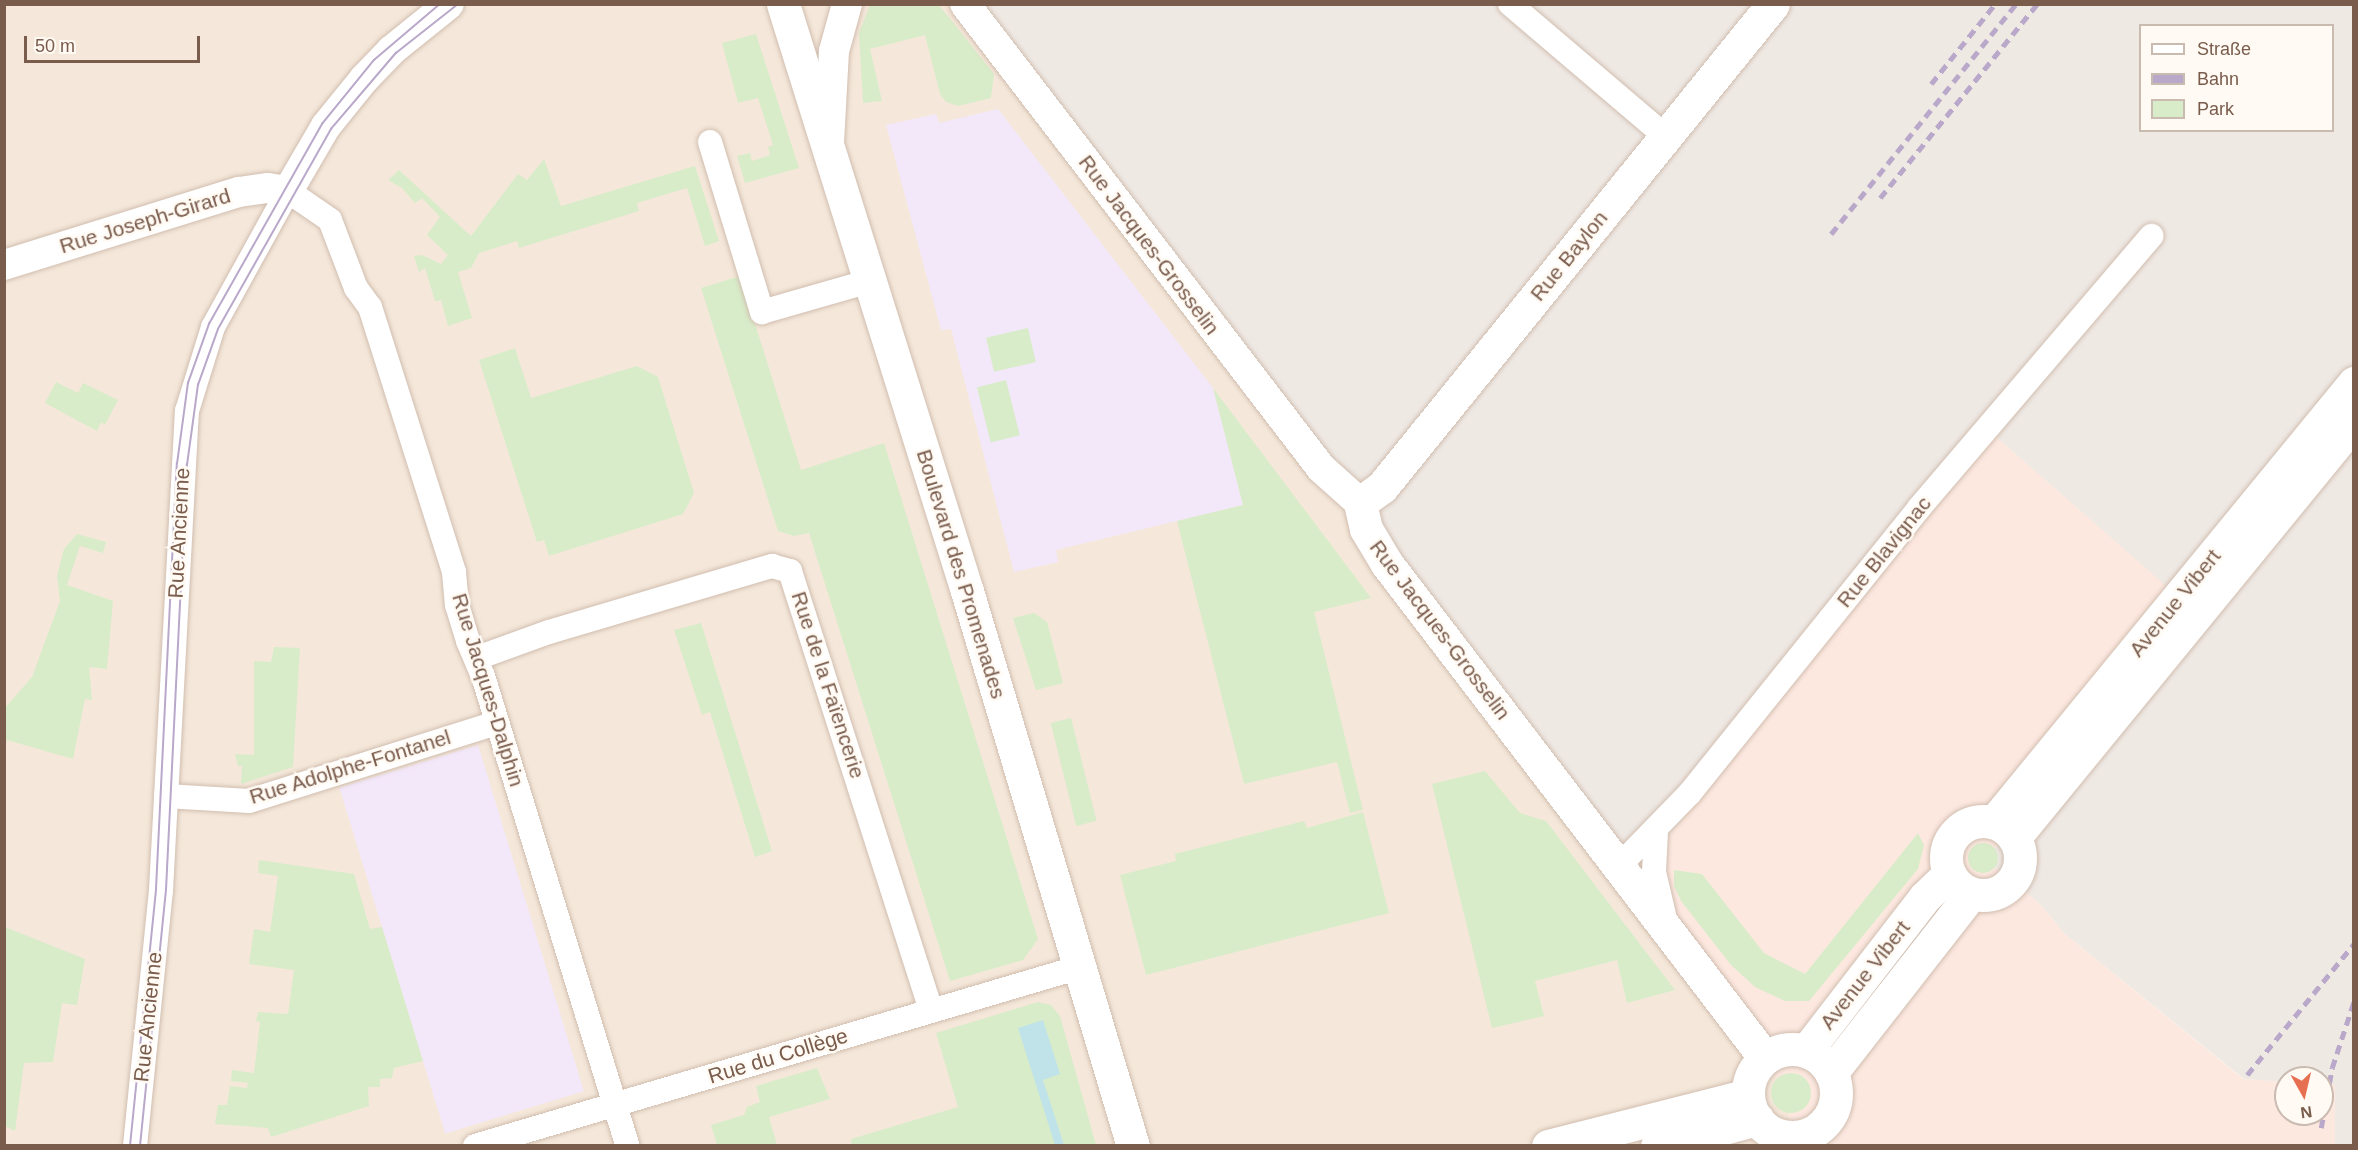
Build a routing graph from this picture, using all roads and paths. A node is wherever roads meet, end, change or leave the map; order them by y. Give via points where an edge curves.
1 (449, 4) edge
2 (783, 4) edge
3 (847, 4) edge
4 (965, 4) edge
5 (1510, 4) edge
6 (1773, 4) edge
7 (1666, 137) junction
8 (710, 142) dead end
9 (829, 149) junction
10 (288, 191) junction
11 (2151, 236) dead end
12 (4, 266) edge
13 (870, 280) junction
14 (2354, 383) edge
15 (2354, 422) edge
16 (1360, 503) junction
17 (477, 658) junction
18 (497, 723) junction
19 (165, 796) junction
20 (2004, 830) junction
21 (1656, 831) junction
22 (1618, 867) junction
23 (1960, 884) junction
24 (1667, 927) junction
25 (1080, 967) junction
26 (932, 1010) junction
27 (1806, 1051) junction
28 (1765, 1058) junction
29 (1831, 1073) junction
30 (616, 1103) junction
31 (1753, 1107) junction
32 (1789, 1141) edge
33 (135, 1146) edge
34 (475, 1146) edge
35 (628, 1146) edge
36 (1133, 1146) edge
37 (1548, 1146) edge
38 (1657, 1146) edge

1 - 10 street, Rue Ancienne via 392,50 364,79 322,133
2 - 9 main road, Boulevard des Promenades
3 - 9 street via 834,51
4 - 16 street, Rue Jacques-Grosselin via 1321,468
5 - 7 street
6 - 7 main road, Rue Baylon
7 - 16 main road, Rue Baylon via 1382,487
8 - 13 street via 762,312
9 - 13 main road, Boulevard des Promenades
10 - 12 street, Rue Joseph-Girard via 268,188 239,192
10 - 17 street, Rue Jacques-Dalphin via 330,220 356,288 370,307 454,572 465,632
10 - 19 street, Rue Ancienne via 213,327 190,394 183,456
11 - 21 street, Rue Blavignac via 1919,508 1772,695
13 - 25 main road, Boulevard des Promenades
14 - 20 main road, Avenue Vibert
15 - 20 main road, Avenue Vibert
16 - 22 main road, Rue Jacques-Grosselin via 1366,529 1387,564
17 - 18 street, Rue Jacques-Dalphin
17 - 26 street, Rue de la Faïencerie via 595,617 772,566 790,571
18 - 19 street, Rue Adolphe-Fontanel via 249,801
18 - 30 street, Rue Jacques-Dalphin
19 - 33 street, Rue Ancienne via 161,890
20 - 23 main road via 1974,822 1956,832 1946,853
20 - 23 main road via 2020,855 2014,879 1994,893
21 - 22 street, Rue Blavignac
21 - 24 street via 1654,872
22 - 24 main road, Rue Jacques-Grosselin
23 - 27 main road, Avenue Vibert via 1925,897
23 - 29 main road, Avenue Vibert
24 - 28 main road, Rue Jacques-Grosselin
25 - 26 street, Rue du Collège
25 - 36 main road, Boulevard des Promenades
26 - 30 street, Rue du Collège
27 - 28 main road via 1785,1049
27 - 29 main road via 1821,1060
28 - 31 main road via 1750,1078
29 - 32 main road via 1836,1096 1828,1117 1811,1132
30 - 34 street, Rue du Collège
30 - 35 street, Rue Jacques-Dalphin
31 - 32 main road via 1771,1131
31 - 37 main road
31 - 38 main road

